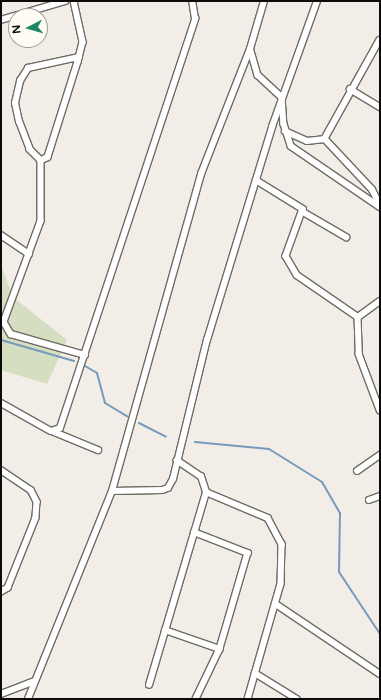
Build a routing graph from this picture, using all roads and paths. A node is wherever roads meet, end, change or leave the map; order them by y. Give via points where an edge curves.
1 (65, 1) edge
2 (74, 1) edge
3 (192, 1) edge
4 (264, 1) edge
5 (317, 1) edge
6 (1, 20) edge
7 (380, 40) edge
8 (250, 49) junction
9 (79, 57) junction
10 (350, 89) junction
11 (282, 98) junction
12 (380, 107) edge
13 (285, 131) junction
14 (325, 139) junction
15 (41, 161) junction
16 (256, 180) junction
17 (380, 204) edge
18 (380, 207) edge
19 (305, 213) junction
20 (1, 235) edge
21 (346, 237) dead end
22 (29, 254) junction
23 (380, 301) edge
24 (358, 317) junction
25 (85, 354) junction
26 (1, 403) edge
27 (380, 410) edge
28 (51, 431) junction
29 (98, 450) dead end
30 (380, 455) edge
31 (177, 461) junction
32 (1, 470) edge
33 (357, 471) dead end
34 (112, 491) junction
35 (206, 492) junction
36 (380, 496) edge
37 (369, 500) dead end
38 (194, 532) junction
39 (1, 592) edge
40 (276, 604) junction
41 (165, 630) junction
42 (220, 649) junction
43 (256, 673) junction
44 (380, 674) edge
45 (33, 682) junction
46 (149, 685) dead end
47 (1, 694) edge
48 (28, 699) edge
49 (196, 699) edge
50 (248, 699) edge
51 (297, 699) edge

1 - 6 street
2 - 9 street via 83,42
3 - 25 street via 195,19
4 - 8 street
5 - 11 street via 299,59
7 - 10 street
8 - 11 street via 258,75
8 - 34 street via 201,174
9 - 15 street via 48,157
9 - 15 street via 28,68 20,80 15,103 19,122 30,150
10 - 12 street
10 - 14 street
11 - 13 street
11 - 16 street
13 - 14 street via 306,140
13 - 18 street via 291,146
14 - 17 street via 372,190
15 - 22 street via 41,221
16 - 19 street
16 - 31 street via 207,340
19 - 21 street
19 - 24 street via 286,256 290,268
20 - 22 street
22 - 25 street via 4,322 11,334
23 - 24 street
24 - 27 street via 359,354
25 - 28 street via 60,428
26 - 28 street
28 - 29 street
30 - 33 street
31 - 34 street via 168,488
31 - 35 street via 201,477
32 - 39 street via 31,490 37,502 33,525 8,588
34 - 45 street
35 - 38 street
35 - 40 street via 268,518 276,530 284,563
36 - 37 street
38 - 41 street
38 - 42 street via 248,553
40 - 43 street
40 - 44 street
41 - 42 street
41 - 46 street
42 - 49 street
43 - 50 street
43 - 51 street
45 - 47 street
45 - 48 street

